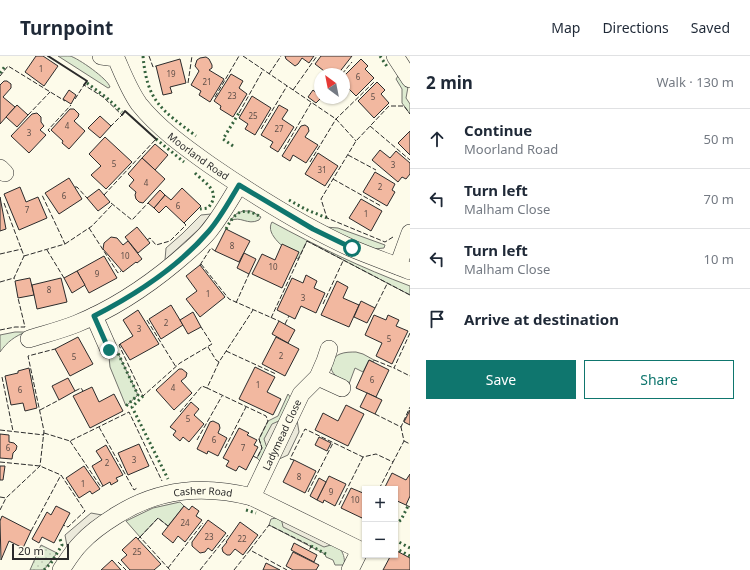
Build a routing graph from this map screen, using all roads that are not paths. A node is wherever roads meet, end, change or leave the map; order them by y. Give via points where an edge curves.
1 (395, 56) edge
2 (112, 57) edge
3 (410, 78) edge
4 (239, 185) junction
5 (410, 233) edge
6 (404, 269) edge
7 (94, 316) junction
8 (30, 338) dead end
9 (329, 349) dead end
10 (109, 350) dead end
11 (318, 377) junction
12 (342, 388) dead end
13 (252, 497) junction
14 (362, 546) edge
15 (362, 548) edge
16 (61, 570) edge
17 (350, 570) edge

1 - 3 street
2 - 4 street, Moorland Road via 133,94 150,116 194,153
4 - 6 street, Moorland Road via 313,229
4 - 7 street via 209,231 187,253 150,283
5 - 6 street
7 - 8 street via 75,325
7 - 10 street
9 - 11 street, Ladymead Close
11 - 12 street
11 - 13 street, Ladymead Close via 301,394
13 - 14 street, Casher Road
13 - 16 street, Casher Road via 234,492 199,490 168,493 145,500 129,507 96,529 81,543
15 - 17 street, Casher Road

